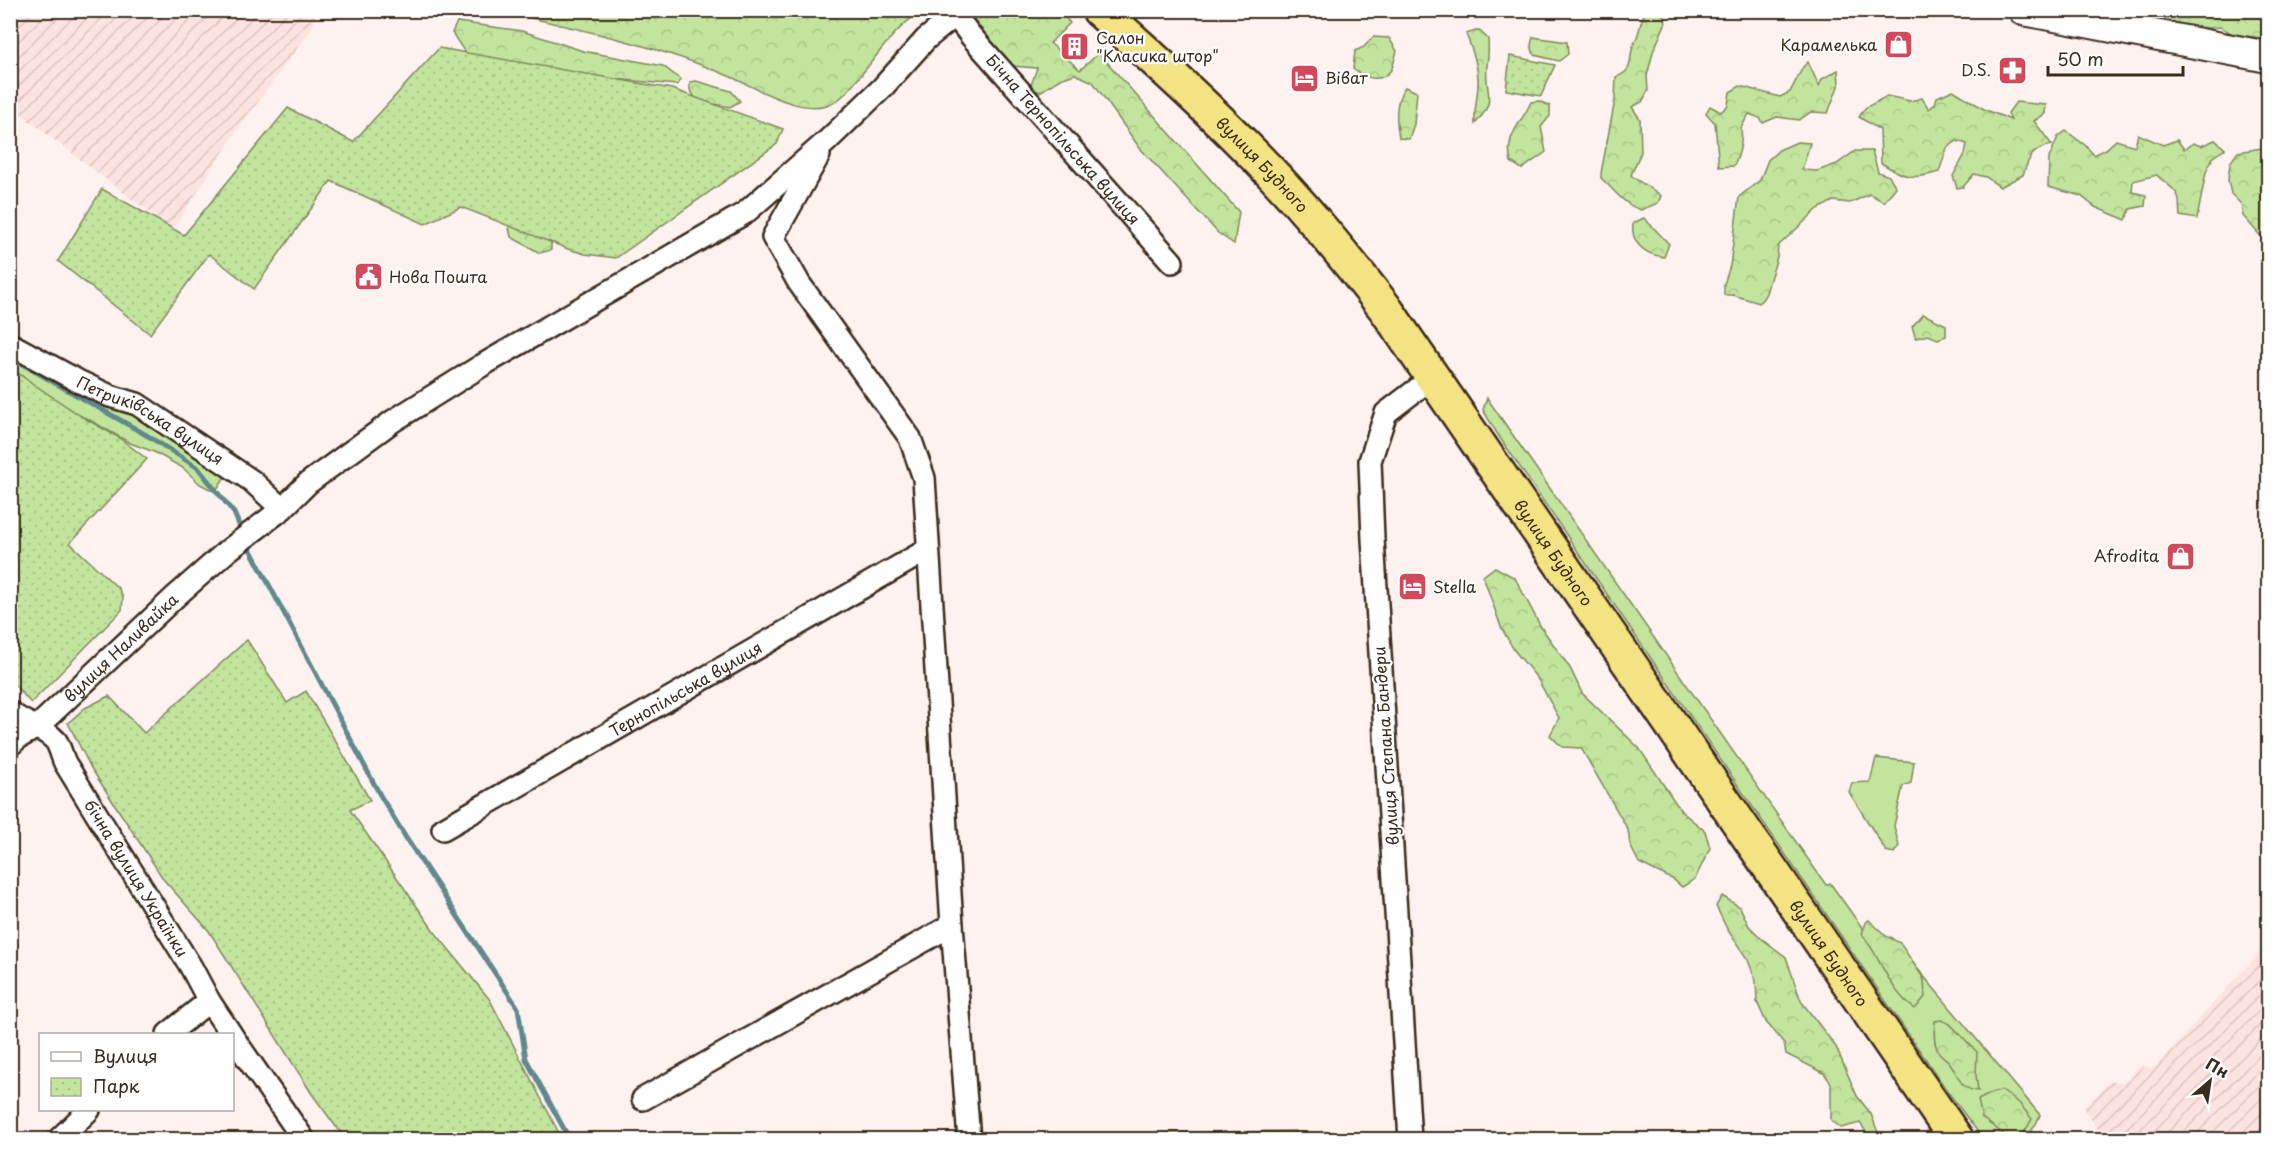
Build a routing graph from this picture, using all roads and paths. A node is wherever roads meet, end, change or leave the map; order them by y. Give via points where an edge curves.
1 (1099, 10) edge
2 (2024, 10) edge
3 (959, 13) edge
4 (2268, 57) edge
5 (827, 141) junction
6 (1172, 262) dead end
7 (10, 344) edge
8 (1433, 377) junction
9 (282, 509) junction
10 (927, 550) junction
11 (10, 712) edge
12 (37, 727) junction
13 (10, 745) edge
14 (10, 754) edge
15 (443, 829) dead end
16 (952, 925) junction
17 (209, 1002) junction
18 (170, 1033) edge
19 (231, 1033) edge
20 (234, 1038) edge
21 (643, 1099) dead end
22 (88, 1111) edge
23 (58, 1140) edge
24 (304, 1140) edge
25 (969, 1140) edge
26 (1410, 1140) edge
27 (1956, 1140) edge

1 - 8 highway, вулиця Будного via 1172,74 1251,152 1333,242
2 - 4 main road
3 - 5 street via 926,39
3 - 6 street, Бічна Тернопільська вулиця via 971,36
5 - 9 street, вулиця Наливайка via 744,213 393,421 308,483
5 - 10 street via 773,237 799,283 910,438 924,478
7 - 9 street, Петриківська вулиця via 78,381 136,404 252,481
8 - 26 street, вулиця Степана Бандери via 1386,413 1370,461
8 - 27 highway, вулиця Будного
9 - 12 street, вулиця Наливайка via 176,596
10 - 15 street, Тернопільська вулиця
10 - 16 street
11 - 12 street, бічна вулиця Українки via 20,721
12 - 13 street, вулиця Наливайка
12 - 14 street
12 - 17 street, бічна вулиця Українки via 56,741 65,763
16 - 21 street
16 - 25 street
17 - 18 street
17 - 19 street, бічна вулиця Українки
20 - 24 street, бічна вулиця Українки
22 - 23 street

